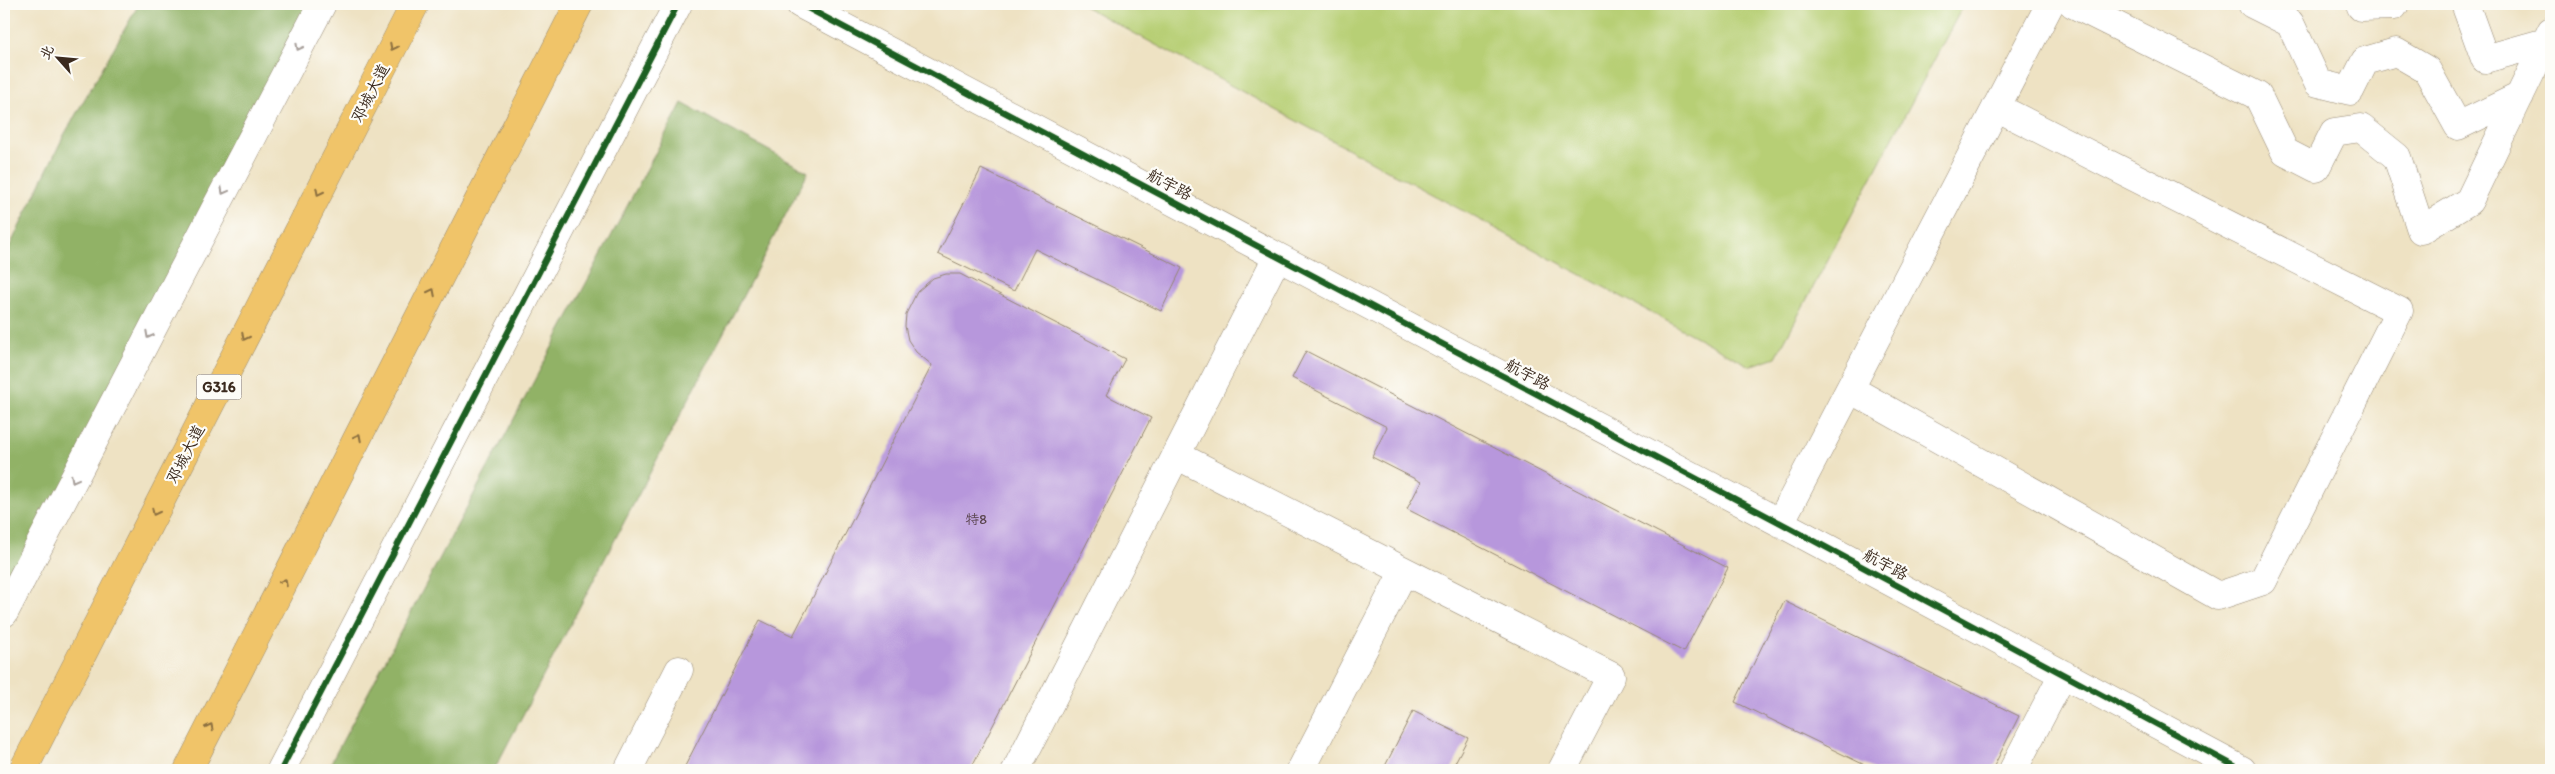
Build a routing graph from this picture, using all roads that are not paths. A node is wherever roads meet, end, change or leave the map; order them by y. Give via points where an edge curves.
1 (322, 4) edge
2 (415, 4) edge
3 (579, 4) edge
4 (678, 4) edge
5 (800, 4) edge
6 (2050, 4) edge
7 (2073, 4) edge
8 (2252, 4) edge
9 (2360, 4) edge
10 (2395, 4) edge
11 (2465, 4) edge
12 (2548, 37) edge
13 (2520, 96) junction
14 (1996, 107) junction
15 (1277, 257) junction
16 (1850, 390) junction
17 (1176, 455) junction
18 (1780, 523) junction
19 (1404, 571) junction
20 (4, 613) edge
21 (679, 670) dead end
22 (2063, 674) junction
23 (23, 770) edge
24 (188, 770) edge
25 (281, 770) edge
26 (628, 770) edge
27 (1016, 770) edge
28 (1301, 770) edge
29 (1562, 770) edge
30 (2013, 770) edge
31 (2242, 770) edge

1 -> 20 street
2 -> 23 highway, 邓城大道 / G316
24 -> 3 highway
4 - 25 street
5 - 15 street, 航宇路
6 - 14 street
7 - 13 street via 2258,96 2285,152 2316,168 2334,132 2361,128 2397,157 2420,230 2469,201
8 - 13 street via 2290,23 2318,84 2350,90 2365,61 2396,52 2427,70 2458,126
9 - 10 street via 2362,7
11 - 12 street via 2485,59
12 - 13 street
14 - 16 street
14 - 16 street via 2399,311 2263,581 2218,596
15 - 17 street
15 - 18 street, 航宇路
16 - 18 street
17 - 19 street
17 - 27 street
18 - 22 street, 航宇路
19 - 28 street
19 - 29 street via 1610,676
21 - 26 street
22 - 30 street
22 - 31 street, 航宇路

